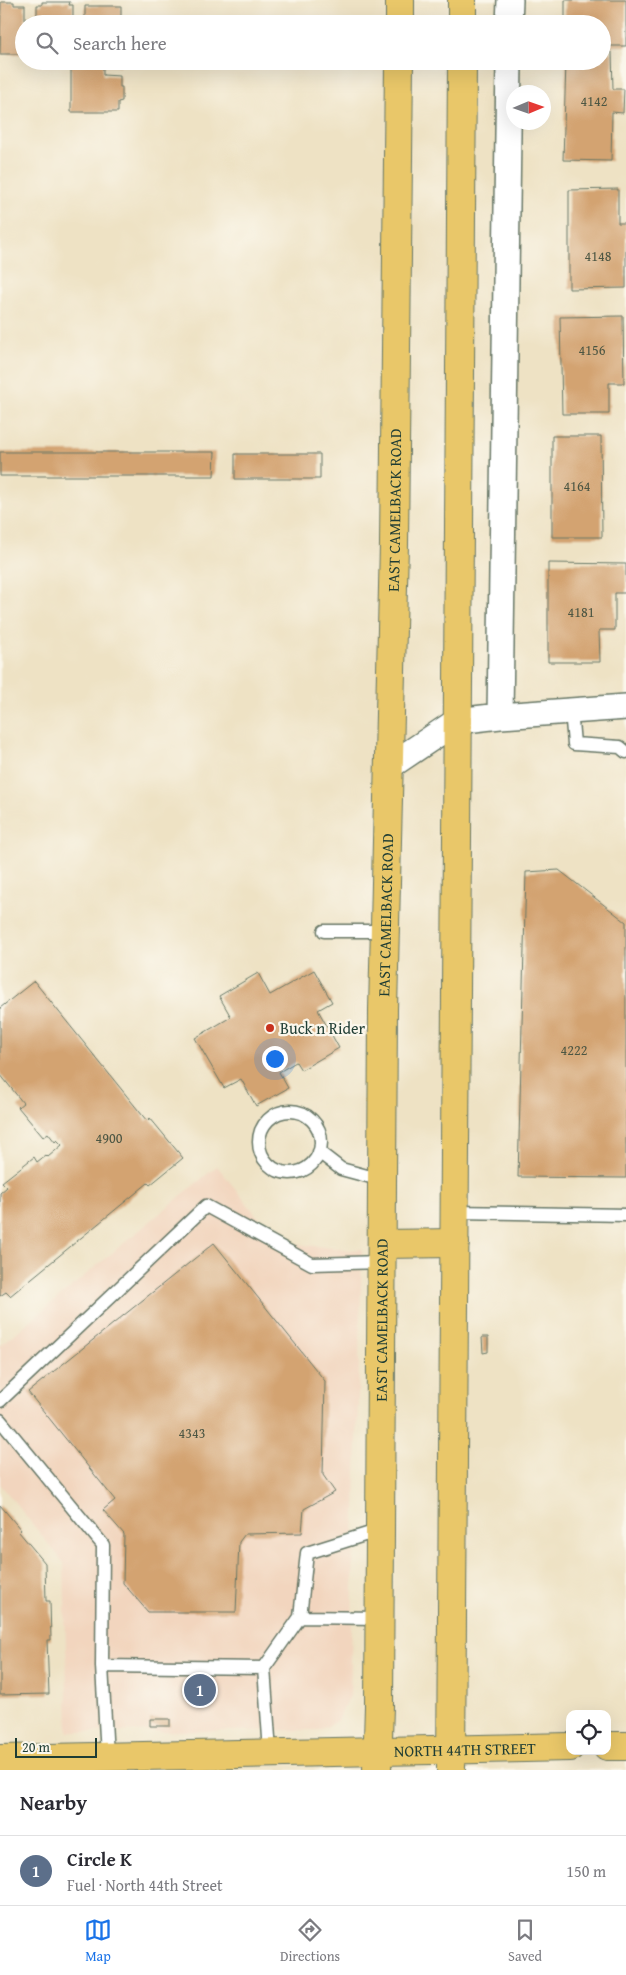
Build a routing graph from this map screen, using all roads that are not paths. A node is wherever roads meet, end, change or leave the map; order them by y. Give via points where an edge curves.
1 (400, 0) edge
2 (462, 0) edge
3 (510, 0) edge
4 (400, 15) edge
5 (462, 15) edge
6 (509, 15) edge
7 (399, 70) edge
8 (462, 70) edge
9 (509, 70) edge
10 (626, 707) edge
11 (571, 710) junction
12 (500, 716) junction
13 (457, 721) junction
14 (626, 752) edge
15 (390, 766) junction
16 (324, 931) dead end
17 (386, 931) junction
18 (319, 1152) junction
19 (382, 1180) junction
20 (455, 1212) junction
21 (626, 1215) edge
22 (455, 1243) junction
23 (382, 1253) junction
24 (0, 1401) edge
25 (0, 1420) edge
26 (380, 1530) junction
27 (300, 1617) junction
28 (379, 1618) junction
29 (102, 1666) junction
30 (264, 1668) junction
31 (611, 1746) edge
32 (626, 1746) edge
33 (566, 1747) edge
34 (270, 1752) junction
35 (106, 1756) junction
36 (0, 1759) edge
37 (451, 1759) edge
38 (378, 1760) edge

1 - 4 main road
2 - 5 main road
3 - 6 street
7 - 15 main road, EAST CAMELBACK ROAD
8 - 13 main road
9 - 12 street
10 - 11 street
11 - 12 street
11 - 14 lane via 574,744 620,747
12 - 13 street
13 - 15 street
13 - 20 main road
15 - 17 main road, EAST CAMELBACK ROAD
16 - 17 lane
17 - 19 main road, EAST CAMELBACK ROAD
18 - 18 lane via 320,1142 314,1123 306,1116 296,1112 276,1114 262,1129 260,1150 270,1167 279,1171 299,1172 315,1161
18 - 19 lane via 341,1169
19 - 23 main road, EAST CAMELBACK ROAD
20 - 21 lane
20 - 22 main road
22 - 23 main road
22 - 37 main road
23 - 24 lane via 312,1264 206,1206
23 - 26 main road, EAST CAMELBACK ROAD
25 - 29 lane via 103,1545
26 - 27 lane via 307,1553
26 - 28 main road, EAST CAMELBACK ROAD
27 - 28 lane
27 - 30 lane
28 - 38 main road, EAST CAMELBACK ROAD
29 - 30 lane
29 - 35 lane
30 - 34 lane
31 - 32 main road
33 - 37 main road, NORTH 44TH STREET
34 - 35 main road, NORTH 44TH STREET
34 - 38 main road, NORTH 44TH STREET
35 - 36 main road, NORTH 44TH STREET
37 - 38 main road, NORTH 44TH STREET

